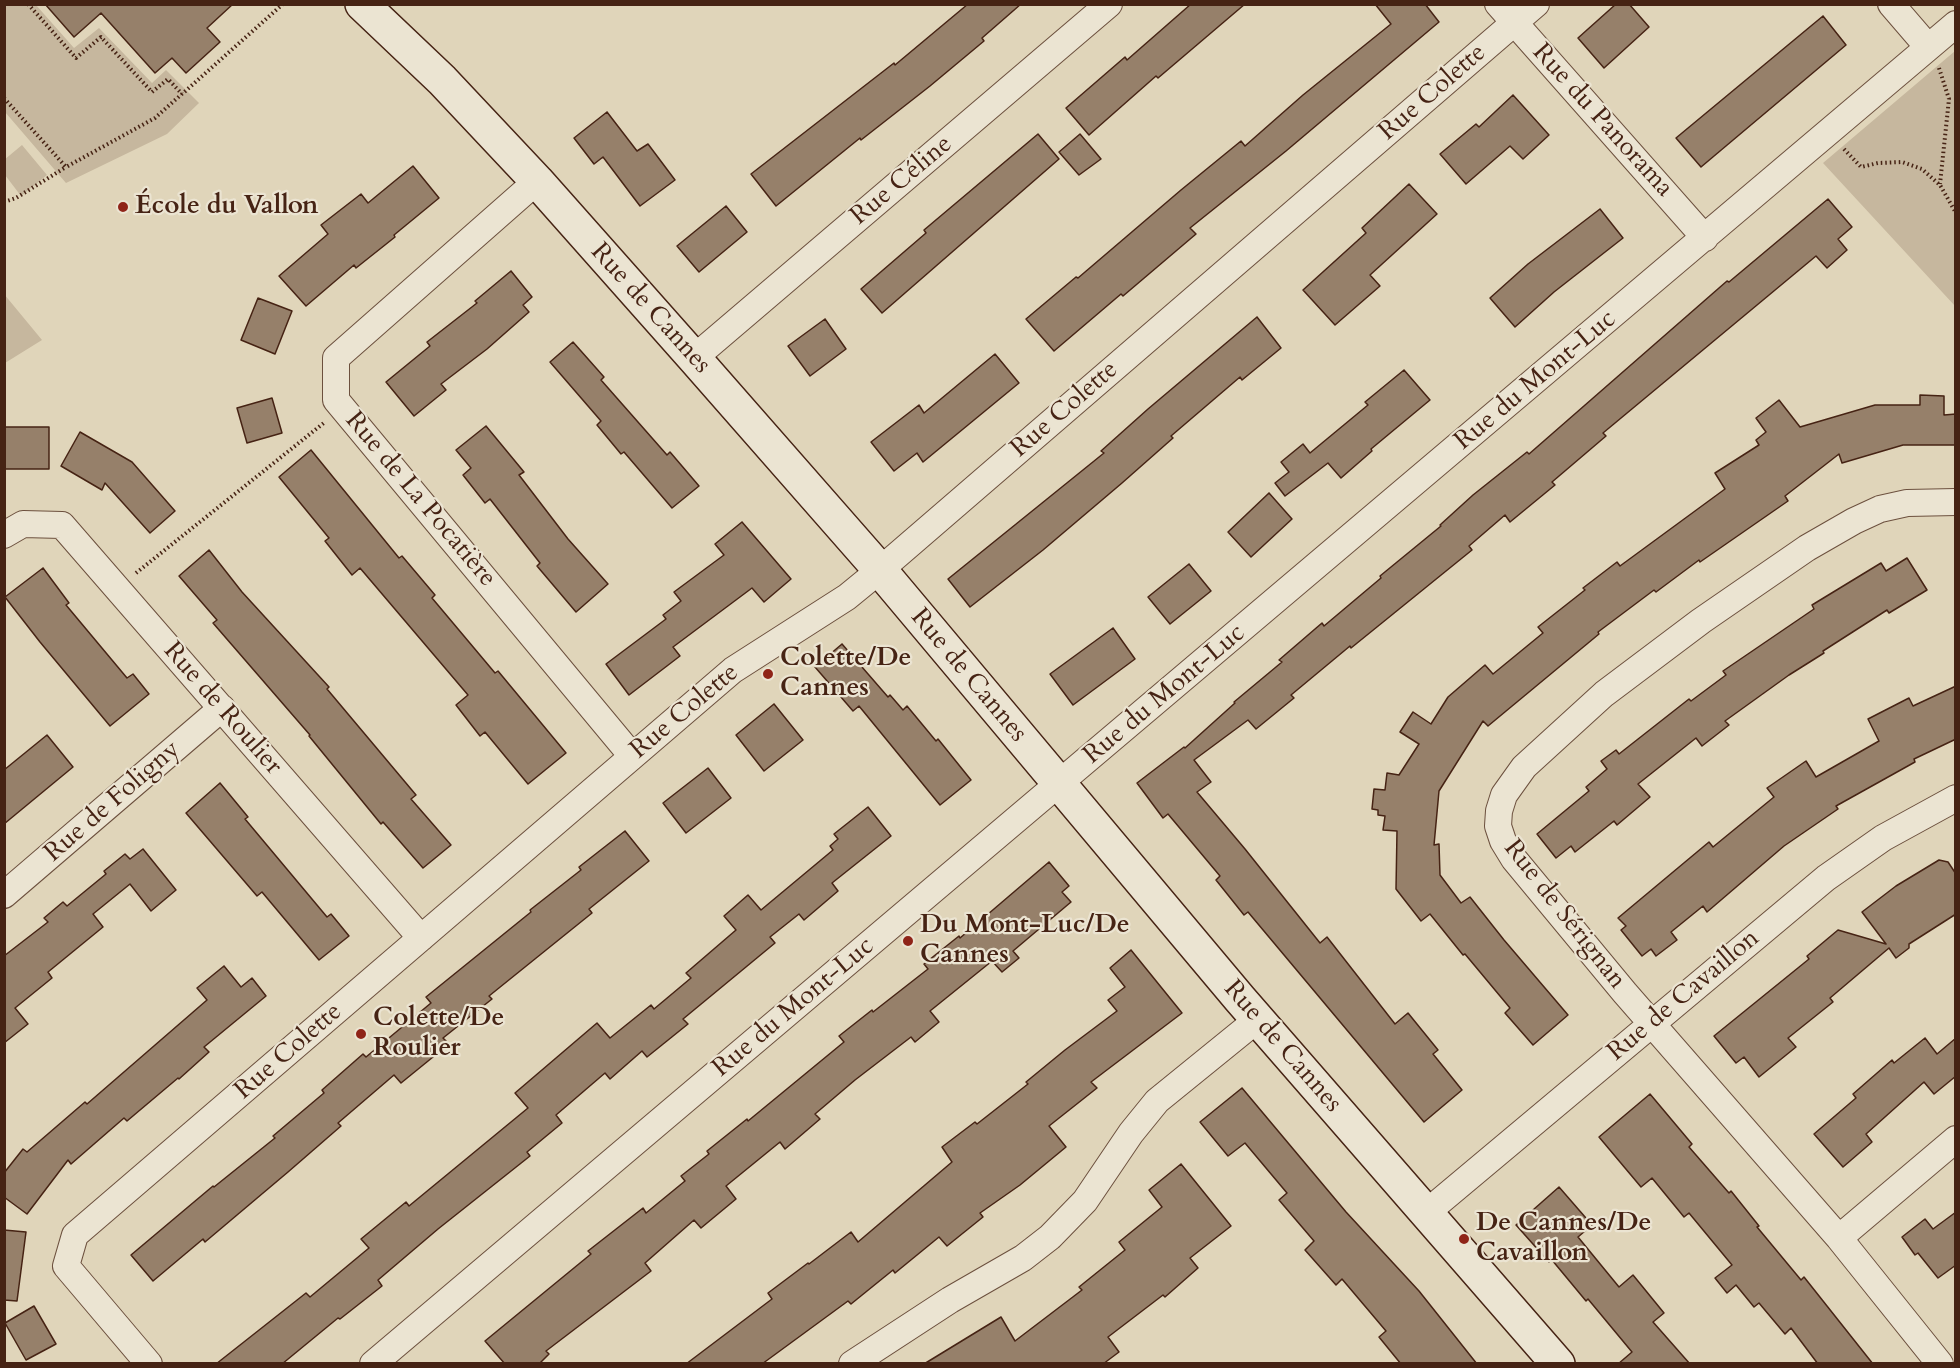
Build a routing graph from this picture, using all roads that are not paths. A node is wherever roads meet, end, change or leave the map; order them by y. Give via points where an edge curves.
1 (362, 4) edge
2 (1109, 4) edge
3 (1536, 4) edge
4 (1891, 4) edge
5 (1507, 14) edge
6 (1956, 24) edge
7 (1928, 48) junction
8 (537, 182) junction
9 (1705, 238) junction
10 (694, 358) junction
11 (1956, 502) edge
12 (4, 534) edge
13 (880, 570) junction
14 (222, 708) junction
15 (632, 756) junction
16 (1059, 784) junction
17 (1956, 798) edge
18 (4, 895) edge
19 (421, 939) junction
20 (1258, 1019) junction
21 (1650, 1024) junction
22 (1956, 1139) edge
23 (1426, 1213) junction
24 (1839, 1238) junction
25 (149, 1364) edge
26 (373, 1364) edge
27 (852, 1364) edge
28 (1558, 1364) edge
29 (1940, 1364) edge

1 - 8 street, Rue de Cannes
2 - 10 street, Rue Céline
3 - 5 street, Rue Colette
4 - 7 street
5 - 9 street, Rue du Panorama
5 - 13 street, Rue Colette
6 - 7 street, Rue du Mont-Luc
7 - 9 street, Rue du Mont-Luc
8 - 10 street, Rue de Cannes
8 - 15 street, Rue de La Pocatière via 336,358 336,400
9 - 16 street, Rue du Mont-Luc
10 - 13 street, Rue de Cannes
11 - 21 street, Rue de Sérignan via 1907,503 1880,509 1807,548 1604,694 1524,767 1504,795 1498,825 1514,859
12 - 14 street, Rue de Roulier via 23,524 62,525
13 - 15 street, Rue Colette via 847,597 733,670
13 - 16 street, Rue de Cannes
14 - 18 street, Rue de Foligny
14 - 19 street, Rue de Roulier
15 - 19 street, Rue Colette
16 - 20 street, Rue de Cannes
16 - 26 street, Rue du Mont-Luc
17 - 21 street, Rue de Cavaillon via 1883,838 1826,878
19 - 25 street, Rue Colette via 75,1235 66,1266
20 - 23 street, Rue de Cannes
20 - 27 street via 1157,1101 1085,1201 1050,1237 1013,1265 950,1300
21 - 23 street, Rue de Cavaillon
21 - 24 street, Rue de Sérignan
22 - 24 street
23 - 28 street, Rue de Cannes
24 - 29 street, Rue de Sérignan

